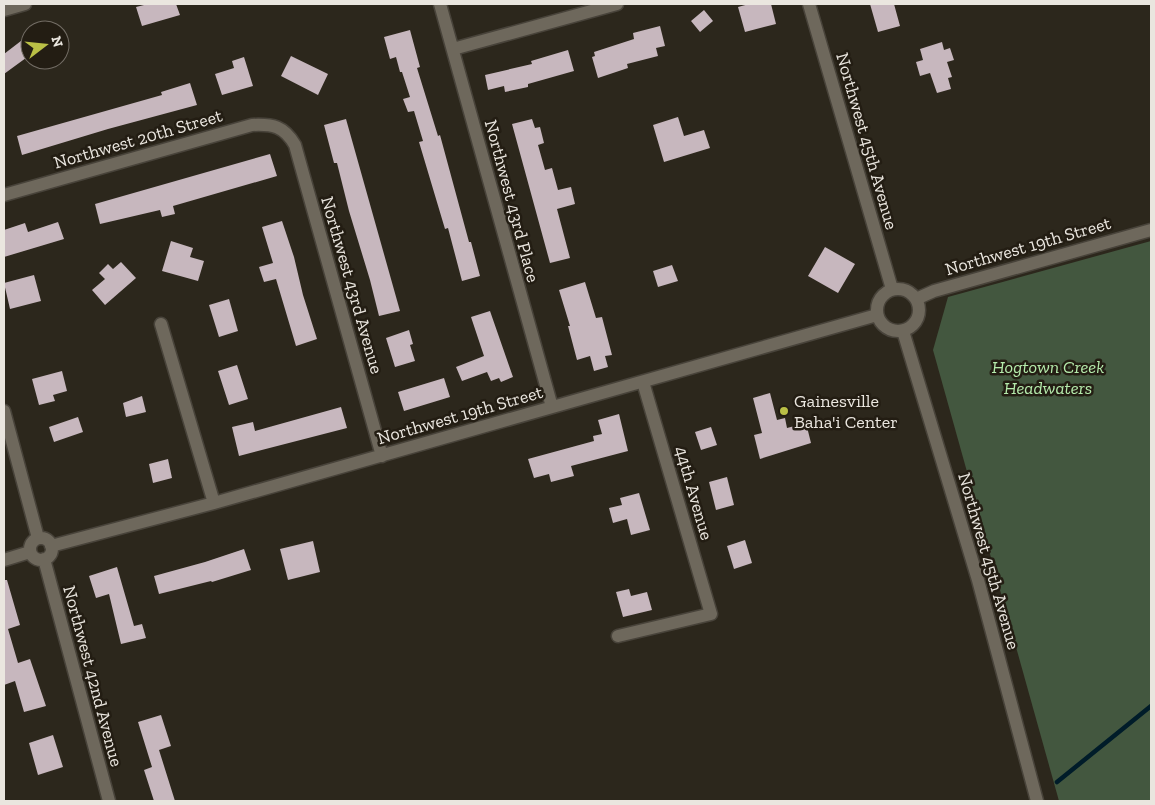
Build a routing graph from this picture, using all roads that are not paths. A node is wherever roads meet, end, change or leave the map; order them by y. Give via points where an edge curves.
1 (25, 4) edge
2 (440, 4) edge
3 (617, 4) edge
4 (809, 4) edge
5 (4, 10) edge
6 (453, 49) junction
7 (282, 129) joint
8 (4, 195) edge
9 (1151, 230) edge
10 (892, 289) junction
11 (916, 299) junction
12 (877, 315) junction
13 (160, 324) dead end
14 (903, 330) junction
15 (643, 382) junction
16 (552, 407) junction
17 (4, 411) edge
18 (382, 456) junction
19 (214, 503) junction
20 (38, 538) junction
21 (51, 546) junction
22 (30, 552) junction
23 (44, 559) junction
24 (4, 560) edge
25 (618, 636) dead end
26 (110, 801) edge
27 (1037, 801) edge

1 - 5 street
2 - 6 street, Northwest 43rd Place
3 - 6 street
4 - 10 street, Northwest 45th Avenue
6 - 16 street, Northwest 43rd Place
7 - 8 street, Northwest 20th Street via 267,124 252,125
7 - 18 street, Northwest 43rd Avenue via 290,136 297,152
9 - 11 street, Northwest 19th Street via 934,291
10 - 11 street via 908,291
10 - 12 street via 879,299
11 - 14 street via 919,312 916,320
12 - 14 street via 887,328
12 - 15 street, Northwest 19th Street
13 - 19 street
14 - 27 street, Northwest 45th Avenue via 978,580
15 - 16 street, Northwest 19th Street
15 - 25 street, 44th Avenue via 711,614
16 - 18 street, Northwest 19th Street
17 - 20 street
18 - 19 street, Northwest 19th Street
19 - 21 street, Northwest 19th Street
20 - 21 street via 46,539
20 - 22 street via 31,543
21 - 23 street via 50,554
22 - 23 street via 36,558
22 - 24 street
23 - 26 street, Northwest 42nd Avenue

